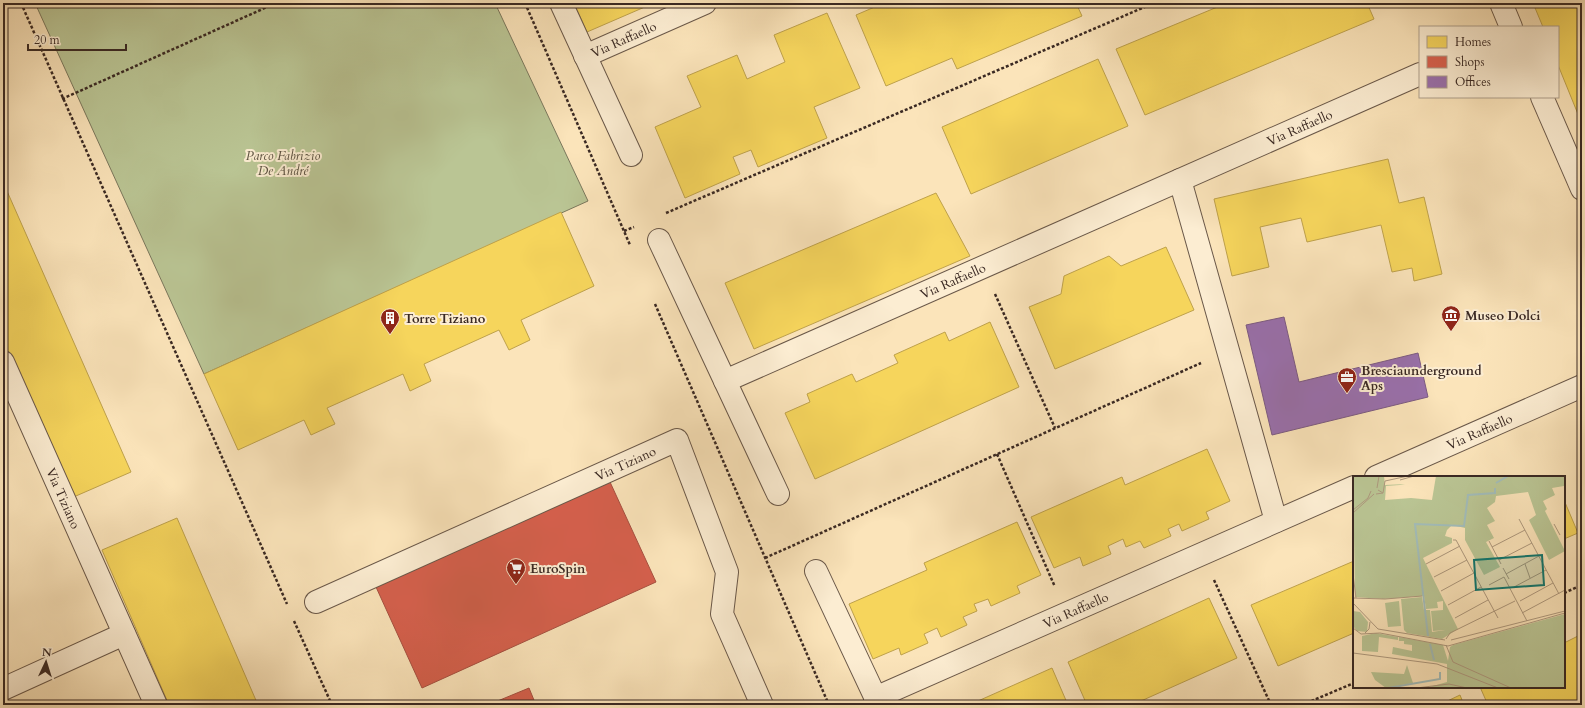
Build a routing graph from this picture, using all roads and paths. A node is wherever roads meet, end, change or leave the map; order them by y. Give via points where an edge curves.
1 (21, 3) edge
2 (276, 3) edge
3 (525, 3) edge
4 (561, 3) edge
5 (705, 3) edge
6 (1154, 3) edge
7 (1500, 3) edge
8 (1511, 26) edge
9 (585, 56) junction
10 (1419, 74) edge
11 (1542, 98) edge
12 (62, 99) junction
13 (631, 155) dead end
14 (1180, 180) junction
15 (1582, 190) edge
16 (660, 215) dead end
17 (638, 225) dead end
18 (624, 231) junction
19 (659, 240) dead end
20 (633, 253) dead end
21 (982, 267) junction
22 (652, 296) dead end
23 (1228, 351) junction
24 (3, 362) edge
25 (725, 381) junction
26 (1582, 386) edge
27 (1055, 428) junction
28 (997, 454) junction
29 (1378, 476) edge
30 (1353, 487) edge
31 (778, 494) dead end
32 (1276, 521) junction
33 (1202, 554) junction
34 (765, 558) junction
35 (816, 571) dead end
36 (1582, 585) edge
37 (1565, 593) edge
38 (316, 602) dead end
39 (289, 610) dead end
40 (1066, 614) junction
41 (293, 617) dead end
42 (124, 634) junction
43 (1353, 683) edge
44 (3, 689) edge
45 (877, 701) edge
46 (156, 705) edge
47 (332, 705) edge
48 (762, 705) edge
49 (829, 705) edge
50 (1271, 705) edge
51 (1302, 705) edge

1 - 12 path
2 - 12 path
3 - 18 path
4 - 9 street, Via Raffaello
5 - 9 street, Via Raffaello
6 - 16 path
7 - 8 street
9 - 13 street, Via Raffaello
10 - 14 street, Via Raffaello
11 - 15 street
12 - 39 path
14 - 21 street, Via Raffaello
14 - 23 street
17 - 18 path
18 - 20 path
19 - 25 street
21 - 25 street, Via Raffaello
21 - 27 path
22 - 34 path
23 - 27 path
23 - 32 street
24 - 42 street, Via Tiziano
25 - 31 street
26 - 29 street, Via Raffaello
27 - 28 path
28 - 34 path
28 - 40 path
30 - 32 street, Via Raffaello
32 - 33 street, Via Raffaello
33 - 40 street, Via Raffaello
33 - 50 path
34 - 49 path
35 - 45 street, Via Raffaello
36 - 37 path
38 - 48 street, Via Tiziano via 677,440 727,572 722,614
40 - 45 street, Via Raffaello
41 - 47 path
42 - 44 street
42 - 46 street, Via Tiziano
43 - 51 path

